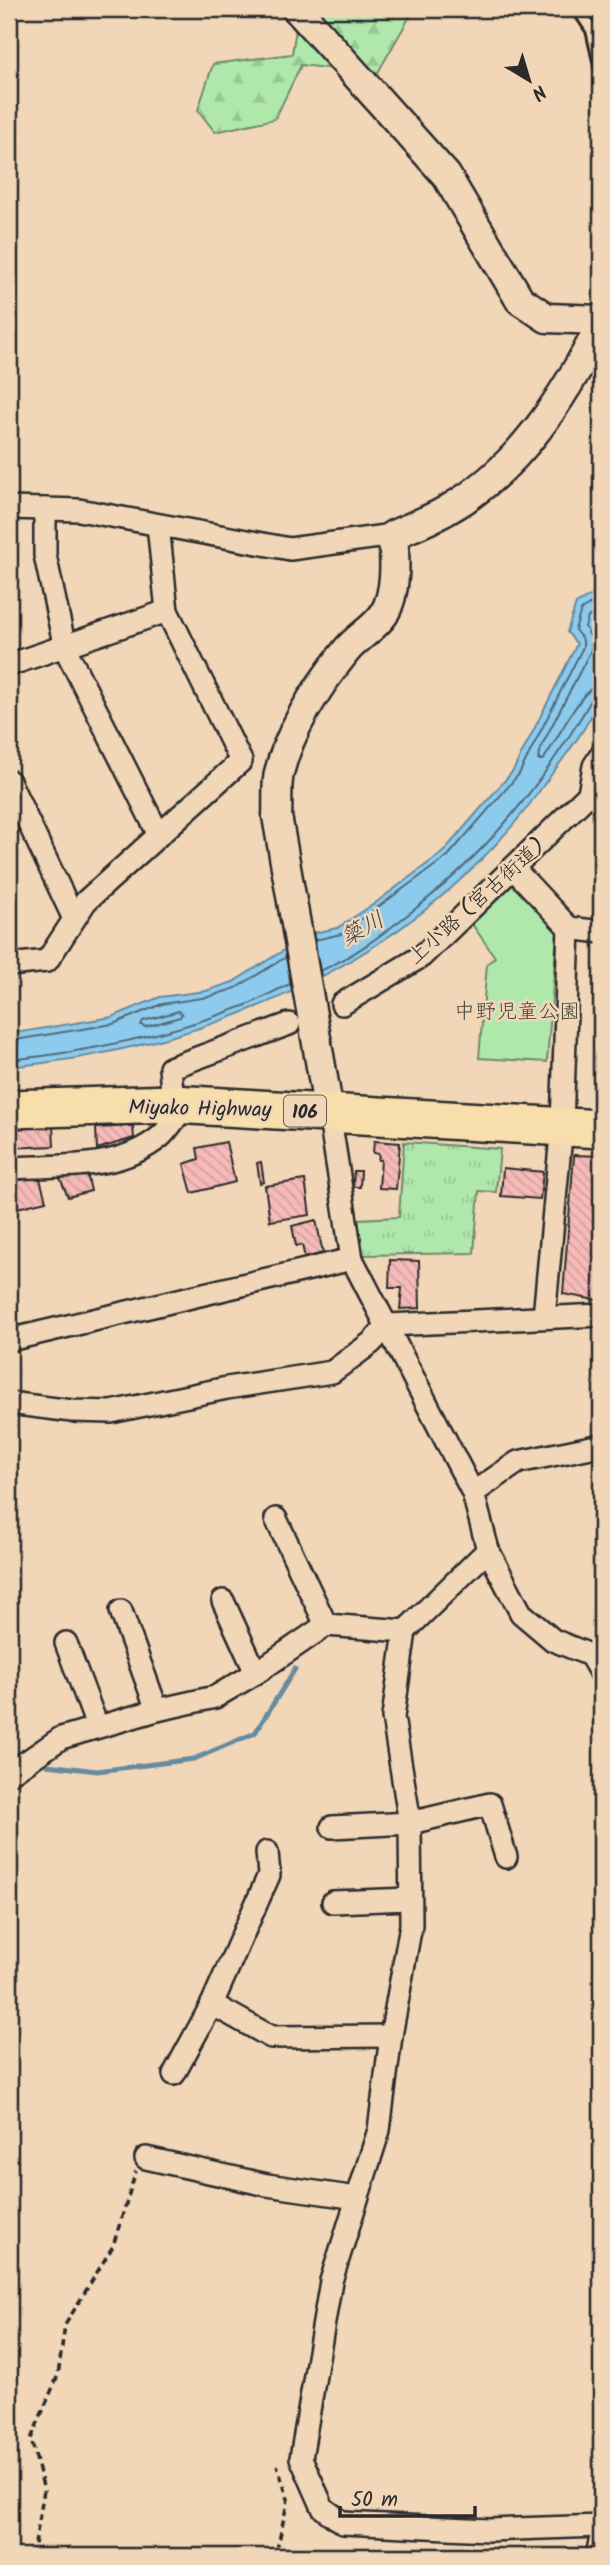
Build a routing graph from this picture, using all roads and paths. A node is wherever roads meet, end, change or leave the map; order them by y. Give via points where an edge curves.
1 (298, 9) edge
2 (578, 9) edge
3 (601, 70) edge
4 (601, 323) edge
5 (9, 508) edge
6 (44, 509) junction
7 (158, 525) junction
8 (393, 535) junction
9 (167, 611) junction
10 (65, 648) junction
11 (9, 665) edge
12 (601, 755) edge
13 (9, 781) edge
14 (595, 790) edge
15 (158, 833) junction
16 (514, 869) junction
17 (74, 919) junction
18 (569, 928) junction
19 (601, 932) edge
20 (9, 965) edge
21 (342, 1004) dead end
22 (289, 1024) dead end
23 (179, 1105) junction
24 (9, 1109) edge
25 (329, 1112) junction
26 (562, 1125) junction
27 (601, 1129) edge
28 (9, 1168) edge
29 (352, 1259) junction
30 (601, 1315) edge
31 (544, 1317) junction
32 (388, 1325) junction
33 (9, 1340) edge
34 (9, 1403) edge
35 (601, 1445) edge
36 (473, 1493) junction
37 (276, 1519) dead end
38 (488, 1550) junction
39 (223, 1601) dead end
40 (121, 1611) dead end
41 (326, 1625) junction
42 (405, 1632) junction
43 (66, 1643) dead end
44 (256, 1673) junction
45 (601, 1674) edge
46 (157, 1710) junction
47 (97, 1727) junction
48 (9, 1774) edge
49 (410, 1823) junction
50 (332, 1827) dead end
51 (267, 1852) dead end
52 (506, 1857) dead end
53 (409, 1899) junction
54 (333, 1902) dead end
55 (212, 2004) junction
56 (391, 2036) junction
57 (174, 2074) dead end
58 (146, 2158) joint
59 (357, 2197) junction
60 (277, 2465) dead end
61 (601, 2526) edge
62 (601, 2537) edge
63 (277, 2550) dead end
64 (33, 2556) edge
65 (597, 2556) edge

1 - 4 street via 446,175 520,300 547,318
2 - 3 lane via 592,30
4 - 8 street via 573,380 530,439 494,477 448,510
5 - 6 street
6 - 7 street via 79,510
6 - 10 street via 45,555
7 - 8 street via 290,549
7 - 9 street
8 - 25 street via 392,586 384,614 347,649 317,689 294,729 279,774 277,816
9 - 10 street
9 - 15 street via 241,761
10 - 11 street
10 - 15 street
12 - 14 street via 594,766
13 - 17 street
14 - 16 street, 上小路 (宮古街道)
15 - 17 street via 86,901
16 - 18 street
16 - 21 street, 上小路 (宮古街道) via 422,956
17 - 20 street via 47,961
18 - 19 street
18 - 26 street
22 - 23 street via 170,1068
23 - 24 highway, Miyako Highway / 106
23 - 25 highway, Miyako Highway / 106
23 - 28 street via 162,1135 118,1160
25 - 26 highway, Miyako Highway / 106
25 - 29 street
26 - 27 highway, Miyako Highway / 106
26 - 31 street
29 - 32 street
29 - 33 street
30 - 31 street
31 - 32 street
32 - 34 street via 332,1373 111,1412
32 - 36 street
35 - 36 street via 519,1462
36 - 38 street
37 - 41 street
38 - 42 street
38 - 45 street via 521,1613 553,1640 590,1656
39 - 44 street
40 - 46 street
41 - 42 street
41 - 44 street
42 - 49 street via 393,1717
43 - 47 street
44 - 46 street via 215,1697
46 - 47 street
47 - 48 street via 61,1738
49 - 50 street
49 - 52 street via 490,1804
49 - 53 street
51 - 55 street via 269,1875
53 - 54 street
53 - 56 street via 411,1925
55 - 56 street via 271,2037
55 - 57 street
56 - 59 street via 379,2130
58 - 59 street via 267,2185
58 - 64 path via 134,2175 113,2246 65,2325 58,2375 31,2439 44,2490
59 - 61 street via 331,2281 301,2458 323,2508 343,2524 489,2530
60 - 63 path via 288,2499
62 - 65 street

